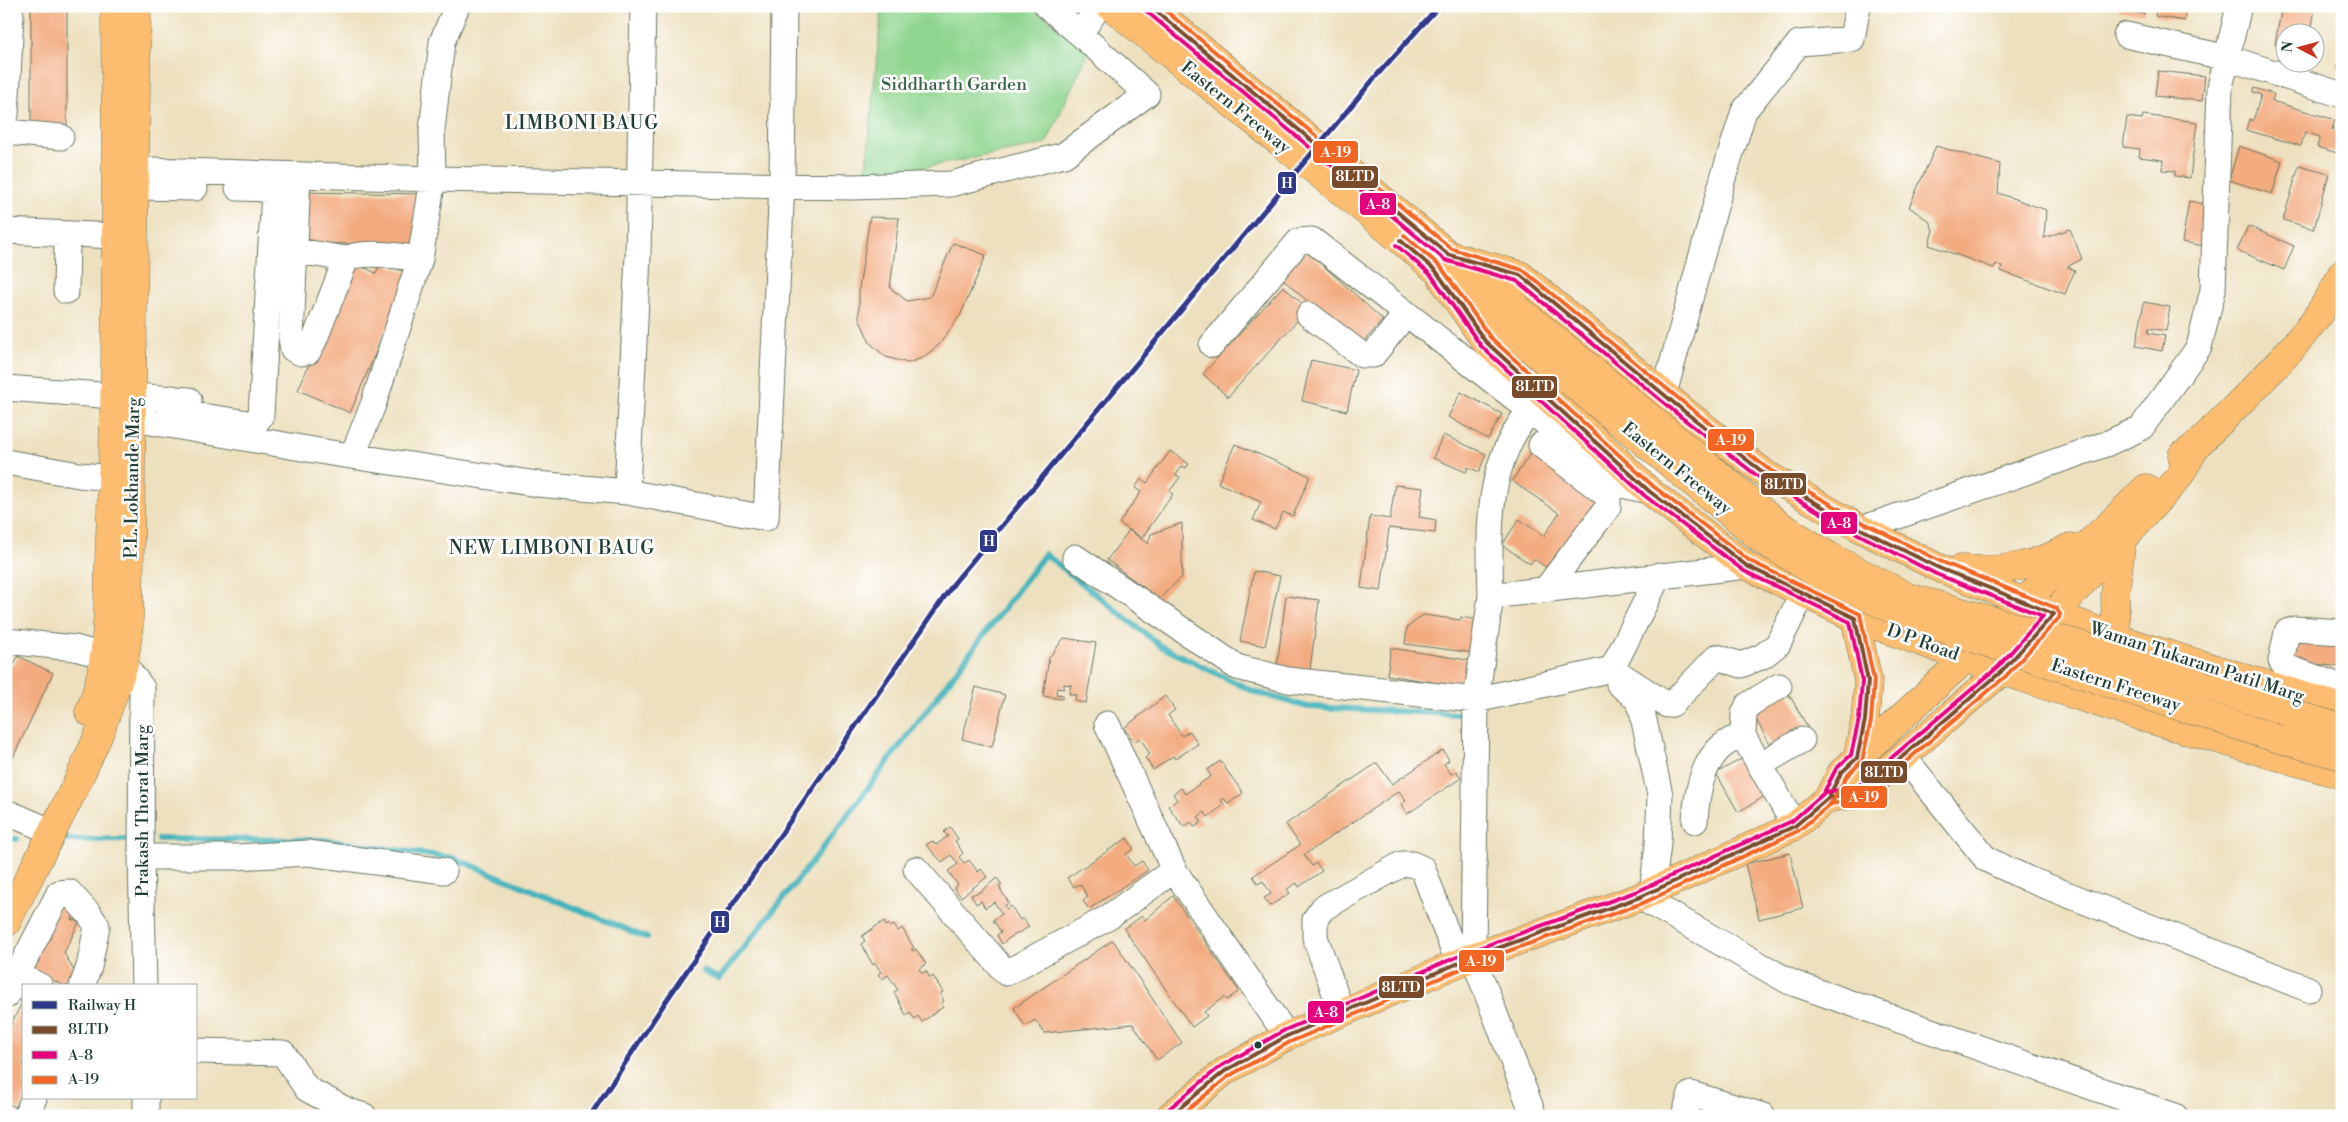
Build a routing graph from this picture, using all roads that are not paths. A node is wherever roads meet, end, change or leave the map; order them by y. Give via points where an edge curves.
1 (115, 6) edge
2 (137, 6) edge
3 (457, 6) edge
4 (643, 6) edge
5 (784, 6) edge
6 (1047, 6) edge
7 (1099, 6) edge
8 (1110, 6) edge
9 (1150, 6) edge
10 (1858, 6) edge
11 (2240, 6) edge
12 (11, 15) dead end
13 (1080, 34) junction
14 (2126, 35) dead end
15 (8, 57) edge
16 (2228, 58) junction
17 (2342, 95) edge
18 (6, 115) edge
19 (6, 132) edge
20 (61, 137) dead end
21 (129, 175) junction
22 (298, 175) junction
23 (434, 179) junction
24 (638, 183) junction
25 (782, 184) junction
26 (1375, 206) junction
27 (6, 231) edge
28 (6, 241) edge
29 (115, 242) junction
30 (66, 244) junction
31 (295, 246) junction
32 (346, 259) junction
33 (420, 259) junction
34 (1443, 263) junction
35 (2339, 288) edge
36 (66, 291) dead end
37 (293, 291) junction
38 (331, 299) junction
39 (1506, 314) junction
40 (1309, 315) dead end
41 (1405, 315) junction
42 (1212, 345) dead end
43 (6, 388) edge
44 (1664, 394) junction
45 (127, 404) junction
46 (1530, 410) junction
47 (353, 418) dead end
48 (289, 436) junction
49 (1541, 445) dead end
50 (353, 455) junction
51 (6, 462) edge
52 (113, 478) junction
53 (1648, 491) junction
54 (627, 492) junction
55 (1861, 529) junction
56 (2115, 533) junction
57 (1075, 558) dead end
58 (1747, 566) junction
59 (1939, 568) junction
60 (1659, 575) junction
61 (1546, 589) junction
62 (1803, 593) junction
63 (1491, 596) junction
64 (2022, 600) junction
65 (2054, 614) junction
66 (1855, 618) junction
67 (2342, 632) edge
68 (2116, 638) junction
69 (7, 644) edge
70 (1967, 658) junction
71 (114, 660) junction
72 (1612, 669) junction
73 (2002, 671) junction
74 (1779, 686) dead end
75 (2342, 687) edge
76 (2311, 688) junction
77 (1476, 706) junction
78 (2342, 708) edge
79 (1107, 724) dead end
80 (2342, 728) edge
81 (1743, 736) junction
82 (1802, 740) dead end
83 (1903, 756) junction
84 (2342, 756) edge
85 (1857, 758) junction
86 (1760, 765) junction
87 (2342, 775) edge
88 (1828, 798) junction
89 (6, 812) edge
90 (1695, 821) dead end
91 (1795, 826) junction
92 (45, 828) junction
93 (141, 857) junction
94 (916, 870) dead end
95 (1174, 870) junction
96 (444, 871) dead end
97 (6, 884) edge
98 (1646, 895) junction
99 (6, 922) edge
100 (1465, 960) junction
101 (10, 980) edge
102 (30, 984) edge
103 (83, 984) edge
104 (144, 984) edge
105 (2308, 989) dead end
106 (1342, 1013) junction
107 (1287, 1036) junction
108 (198, 1051) edge
109 (33, 1100) edge
110 (146, 1100) edge
111 (6, 1112) edge
112 (13, 1116) edge
113 (26, 1116) edge
114 (146, 1116) edge
115 (364, 1116) edge
116 (1170, 1116) edge
117 (1534, 1116) edge
118 (1684, 1116) edge
119 (1763, 1116) edge
120 (2175, 1116) edge

1 - 21 main road, P.L. Lokhande Marg
2 - 21 main road, P.L. Lokhande Marg
3 - 23 street via 442,42 432,130
4 - 24 street
5 - 25 street
6 - 13 street
7 - 13 street
8 - 26 main road, Eastern Freeway
9 - 26 main road, Eastern Freeway
10 - 44 street via 1852,39 1799,43 1744,111
11 - 16 street
12 - 15 street
13 - 25 street via 1147,94 1064,155 951,184 853,187
14 - 16 street
15 - 18 street
16 - 17 street
16 - 55 street via 2220,87 2213,290 2199,347 2141,428 2106,444
19 - 20 street
21 - 22 street
21 - 29 main road, P.L. Lokhande Marg
21 - 45 main road, P.L. Lokhande Marg
21 - 45 street via 269,189 274,193 261,414 256,424 171,409 184,399
22 - 23 street
22 - 31 street
23 - 24 street
23 - 33 street
24 - 25 street
24 - 54 street via 638,255
25 - 54 street via 766,518
26 - 34 main road, Eastern Freeway
27 - 29 street
28 - 30 street
29 - 30 street
29 - 45 main road, P.L. Lokhande Marg
30 - 36 street
31 - 32 street via 305,254
31 - 37 street
32 - 33 street via 354,254
32 - 38 street
33 - 50 street via 373,405
34 - 39 main road, Eastern Freeway
34 - 44 main road, Waman Tukaram Patil Marg via 1520,275
34 - 53 main road, D P Road via 1485,341
35 - 56 main road via 2281,359 2197,445 2167,468
37 - 38 street
37 - 38 street via 291,338 293,350 301,353 308,352
39 - 80 main road, Eastern Freeway, bridge via 1776,523 1829,556 1908,597 2084,646
39 - 84 main road, Eastern Freeway, bridge via 1764,541 1816,573 1909,617 2275,738
40 - 41 street via 1362,355 1373,355
41 - 42 street via 1312,240 1299,241
41 - 46 street
43 - 45 street
44 - 55 main road, Waman Tukaram Patil Marg via 1764,473
45 - 48 street
45 - 52 main road, P.L. Lokhande Marg
45 - 71 main road, P.L. Lokhande Marg via 129,626
46 - 53 street via 1618,484
46 - 63 street via 1518,425 1500,461 1489,527
47 - 48 street via 342,443
48 - 50 street
49 - 61 street via 1608,496 1608,507
50 - 54 street via 537,484
51 - 52 street
52 - 71 main road, P.L. Lokhande Marg
53 - 58 main road, D P Road
55 - 59 main road, Waman Tukaram Patil Marg
56 - 59 main road via 2030,565 1994,571
56 - 64 main road
56 - 65 main road
56 - 68 main road
57 - 77 street via 1237,667 1288,680
58 - 60 street
58 - 62 main road, D P Road
59 - 64 main road, Waman Tukaram Patil Marg
60 - 61 street
60 - 72 street
61 - 63 street
62 - 66 main road, D P Road
62 - 72 street via 1778,644 1763,656 1741,665 1716,657 1672,704 1666,705
63 - 77 street
64 - 65 main road, Waman Tukaram Patil Marg
64 - 70 main road
65 - 68 main road, Waman Tukaram Patil Marg
65 - 73 main road
66 - 70 main road, D P Road
66 - 85 main road via 1868,681 1865,720
67 - 76 street via 2295,629 2287,632 2281,661
68 - 76 main road, Waman Tukaram Patil Marg
69 - 71 street via 75,648
70 - 73 main road, D P Road
70 - 85 main road
71 - 92 main road, P.L. Lokhande Marg via 58,785
71 - 93 street, Prakash Thorat Marg via 142,688
72 - 77 street
73 - 83 main road
73 - 87 main road via 2148,719
74 - 81 street via 1748,704
75 - 76 street
76 - 78 main road, Waman Tukaram Patil Marg
77 - 98 street via 1610,680 1626,688 1637,699 1660,795 1658,844
77 - 100 street via 1482,774
79 - 95 street
81 - 86 street
81 - 90 street via 1732,738 1713,753 1705,767
82 - 86 street
83 - 88 main road via 1859,794
83 - 105 street via 1986,859 2028,879
85 - 88 main road via 1842,773
86 - 91 street
88 - 91 main road
89 - 92 street
91 - 98 main road
92 - 97 main road, P.L. Lokhande Marg
92 - 99 main road, P.L. Lokhande Marg
93 - 96 street via 308,853
93 - 104 street, Prakash Thorat Marg
94 - 95 street via 1006,973 1109,917
95 - 107 street
98 - 100 main road
98 - 120 street via 1790,982
100 - 106 main road
100 - 106 street via 1423,869 1402,864 1323,908 1316,919 1315,937
100 - 117 street
101 - 102 street
101 - 103 street via 59,893 69,892 97,926
106 - 107 main road
107 - 116 main road via 1225,1070
108 - 115 street via 283,1053 307,1089
109 - 113 street
110 - 114 street
111 - 112 street
118 - 119 street via 1691,1094

